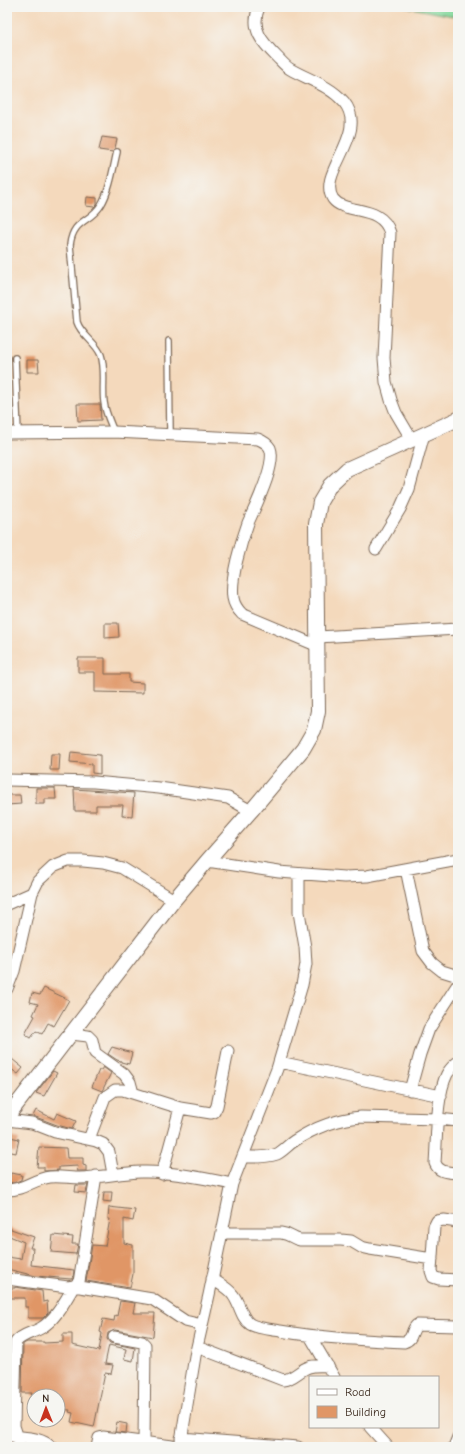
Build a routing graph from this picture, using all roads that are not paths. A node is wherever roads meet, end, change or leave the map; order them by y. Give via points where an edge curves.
1 (259, 7) edge
2 (117, 152) dead end
3 (169, 341) dead end
4 (15, 358) dead end
5 (458, 419) edge
6 (114, 432) junction
7 (13, 433) edge
8 (170, 435) junction
9 (418, 437) junction
10 (376, 549) dead end
11 (458, 629) edge
12 (318, 641) junction
13 (7, 780) edge
14 (251, 812) junction
15 (458, 859) edge
16 (207, 860) junction
17 (406, 869) junction
18 (299, 874) junction
19 (32, 893) junction
20 (174, 900) junction
21 (7, 904) edge
22 (458, 983) edge
23 (7, 989) edge
24 (71, 1034) junction
25 (228, 1051) dead end
26 (279, 1062) junction
27 (456, 1065) edge
28 (410, 1090) junction
29 (133, 1093) junction
30 (441, 1096) junction
31 (180, 1108) junction
32 (8, 1115) edge
33 (438, 1119) junction
34 (458, 1121) edge
35 (89, 1139) junction
36 (243, 1157) junction
37 (458, 1173) edge
38 (113, 1174) junction
39 (162, 1174) junction
40 (96, 1176) junction
41 (232, 1184) junction
42 (7, 1190) edge
43 (458, 1222) edge
44 (222, 1233) junction
45 (432, 1259) junction
46 (7, 1279) edge
47 (212, 1279) junction
48 (458, 1280) edge
49 (74, 1286) junction
50 (202, 1325) junction
51 (458, 1326) edge
52 (310, 1336) junction
53 (114, 1337) dead end
54 (197, 1347) junction
55 (328, 1366) junction
56 (333, 1376) edge
57 (371, 1428) edge
58 (458, 1437) edge
59 (15, 1440) edge
60 (144, 1442) junction
61 (180, 1444) edge
62 (51, 1447) edge
63 (97, 1447) edge
64 (298, 1447) edge
65 (388, 1447) edge
66 (454, 1447) edge

1 - 9 street via 256,29 260,39 289,68 334,91 345,103 351,115 352,126 332,175 330,190 337,203 370,213 388,226 390,233 384,358 386,382 396,413
2 - 6 lane via 105,198 97,211 74,230 70,245 78,322 100,354 104,403
3 - 8 lane
4 - 7 lane
5 - 9 street
6 - 7 street
6 - 8 street
8 - 12 street via 258,439 266,442 272,456 240,550 233,583 233,599 242,614
9 - 10 street via 409,489
9 - 12 street via 347,469 330,485 320,502 316,524
11 - 12 street
12 - 14 street via 318,710 314,730 303,748
13 - 14 street via 94,782 159,788 228,798
14 - 16 street
15 - 17 street
16 - 18 street
16 - 20 street
17 - 18 street via 367,876
17 - 22 street via 423,950 432,963
18 - 26 street via 299,912 306,964
19 - 20 street via 38,881 53,867 68,861 83,861 122,868
19 - 21 street
19 - 23 street via 14,971
20 - 24 street
22 - 28 street via 430,1029
24 - 29 street via 88,1036 92,1040 95,1053 124,1074
24 - 32 street
25 - 31 street via 216,1110 211,1113
26 - 28 street
26 - 36 street
27 - 30 street via 447,1074
28 - 30 street
29 - 31 street
29 - 35 street via 115,1090 105,1097
30 - 33 street
31 - 39 street
32 - 35 street via 62,1134
33 - 34 street
33 - 36 street via 348,1118 306,1134 278,1153
33 - 37 street via 435,1163 441,1171
35 - 38 street via 103,1144 109,1152
36 - 41 street
38 - 39 street
38 - 40 street
39 - 41 street
40 - 42 street via 49,1177 26,1187
40 - 49 street via 78,1282
41 - 44 street
43 - 45 street via 437,1221 434,1227
44 - 45 street via 282,1233 300,1240 351,1241 370,1249
44 - 47 street
45 - 48 street via 433,1276
46 - 49 street
47 - 50 street
47 - 52 street via 235,1297 243,1316 250,1324
49 - 50 street via 152,1299 185,1321
49 - 59 street via 50,1321 20,1337 16,1342
50 - 54 street
51 - 52 street via 417,1325 409,1341 404,1342
52 - 55 street
53 - 60 street via 146,1345
54 - 55 street via 283,1380 313,1366
54 - 61 street
55 - 56 street
57 - 65 street
58 - 66 street
59 - 62 street via 40,1440
60 - 61 street
60 - 63 street via 100,1437
61 - 64 street

